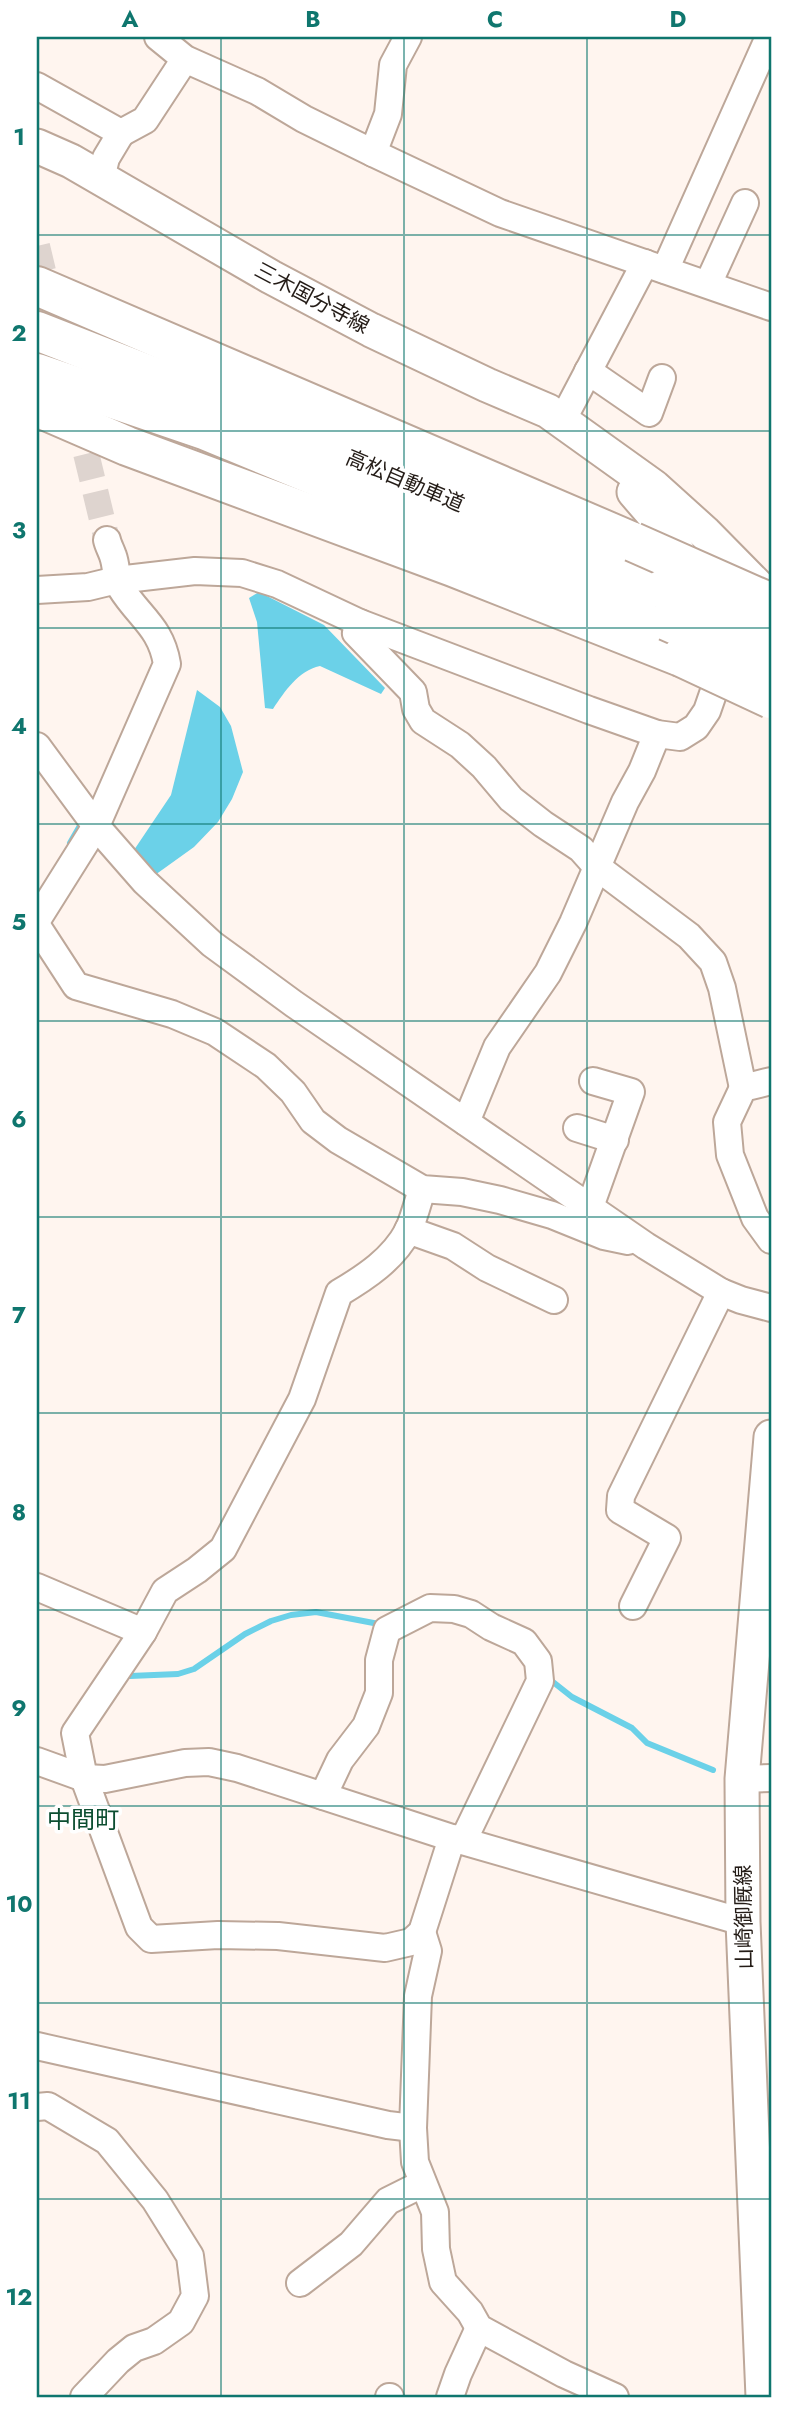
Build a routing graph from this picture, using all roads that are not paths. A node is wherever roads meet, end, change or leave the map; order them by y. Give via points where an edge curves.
1 (158, 37) edge
2 (408, 37) edge
3 (769, 37) edge
4 (185, 58) junction
5 (37, 86) edge
6 (121, 133) junction
7 (37, 146) edge
8 (373, 153) junction
9 (101, 178) junction
10 (745, 202) dead end
11 (655, 266) junction
12 (708, 285) junction
13 (37, 286) edge
14 (771, 307) edge
15 (37, 331) edge
16 (589, 371) junction
17 (37, 373) edge
18 (662, 378) dead end
19 (37, 407) edge
20 (562, 422) junction
21 (591, 443) junction
22 (705, 533) junction
23 (107, 540) tunnel mouth
24 (771, 578) edge
25 (117, 580) junction
26 (37, 590) edge
27 (771, 602) edge
28 (665, 605) junction
29 (360, 623) junction
30 (771, 635) edge
31 (732, 637) junction
32 (771, 667) edge
33 (771, 691) edge
34 (771, 699) edge
35 (657, 734) junction
36 (37, 746) edge
37 (96, 826) junction
38 (597, 867) junction
39 (37, 920) edge
40 (37, 926) edge
41 (771, 1081) edge
42 (593, 1082) dead end
43 (743, 1088) junction
44 (466, 1122) junction
45 (577, 1128) dead end
46 (615, 1140) junction
47 (422, 1189) junction
48 (590, 1207) junction
49 (408, 1230) junction
50 (771, 1240) edge
51 (646, 1246) junction
52 (721, 1292) junction
53 (554, 1300) dead end
54 (771, 1308) edge
55 (771, 1437) edge
56 (37, 1587) edge
57 (633, 1606) dead end
58 (143, 1632) junction
59 (37, 1761) edge
60 (84, 1778) junction
61 (756, 1779) edge
62 (323, 1796) junction
63 (458, 1839) junction
64 (743, 1923) junction
65 (422, 1932) junction
66 (37, 2046) edge
67 (760, 2080) edge
68 (37, 2108) edge
69 (413, 2127) junction
70 (422, 2184) junction
71 (300, 2283) dead end
72 (479, 2328) junction
73 (84, 2397) edge
74 (450, 2397) edge
75 (615, 2397) edge
76 (763, 2397) edge

1 - 4 street
2 - 8 street via 393,65 388,114
3 - 11 street
4 - 6 street via 145,120
4 - 8 street
5 - 6 street
6 - 9 street via 106,158
7 - 9 main road, 三木国分寺線
8 - 11 street via 500,213
9 - 20 main road, 三木国分寺線 via 371,330 548,411
10 - 12 street
11 - 12 street
11 - 16 street
12 - 14 street
13 - 27 highway, bridge
15 - 28 highway, 高松自動車道 via 221,403
16 - 18 street via 649,413
16 - 20 street
17 - 28 highway, 高松自動車道 via 204,430
19 - 34 highway, bridge via 127,446 681,657
20 - 21 main road, 三木国分寺線
21 - 22 main road, 三木国分寺線 via 654,487
21 - 31 main road, 三木国分寺線 via 659,521
22 - 24 main road
22 - 27 main road, 三木国分寺線
23 - 25 street
25 - 26 street
25 - 29 street via 195,571 242,573 277,584
25 - 37 street via 160,639 167,664
28 - 30 highway, 高松自動車道, bridge
28 - 32 highway, 高松自動車道, bridge
29 - 35 street
29 - 38 street via 356,633 414,692 423,720 460,745 511,799 581,849
31 - 33 main road, 三木国分寺線
31 - 35 street via 707,711 696,727 680,737
35 - 38 street
36 - 37 street
37 - 39 street
37 - 44 street via 145,882 212,944
38 - 43 street via 689,936 713,962
38 - 44 street via 548,973 497,1047
40 - 47 street via 76,986 172,1014 215,1032 266,1066 293,1092 313,1121 338,1140
41 - 43 street
42 - 46 street via 631,1092
43 - 50 street via 727,1122 730,1154 755,1218
44 - 48 street
45 - 46 street
46 - 48 street
47 - 49 street
47 - 51 street via 500,1200
48 - 51 street
49 - 53 street via 453,1246
49 - 58 street via 389,1257 339,1293 302,1399 223,1549 165,1591
51 - 52 street
52 - 54 street
52 - 57 street via 621,1496 621,1510 667,1538
55 - 61 main road, 山崎御厩線
56 - 58 street
58 - 60 street via 75,1733
59 - 60 street
60 - 62 street via 105,1779 209,1762
60 - 65 street via 139,1927 151,1938 278,1936 385,1948 411,1942
61 - 64 main road, 山崎御厩線
62 - 63 street
62 - 63 street via 340,1760 366,1726 379,1693 379,1660 387,1630 430,1608 471,1614 524,1642 539,1671
63 - 64 street
63 - 65 street
64 - 67 main road, 山崎御厩線
65 - 69 street via 428,1951 418,1996
66 - 69 street
67 - 76 main road, 山崎御厩線
68 - 73 street via 48,2106 107,2141 155,2200 190,2256 195,2296 181,2322 154,2342 135,2348
69 - 70 street
70 - 71 street via 388,2202 351,2244
70 - 72 street via 435,2212 443,2282
72 - 74 street
72 - 75 street

